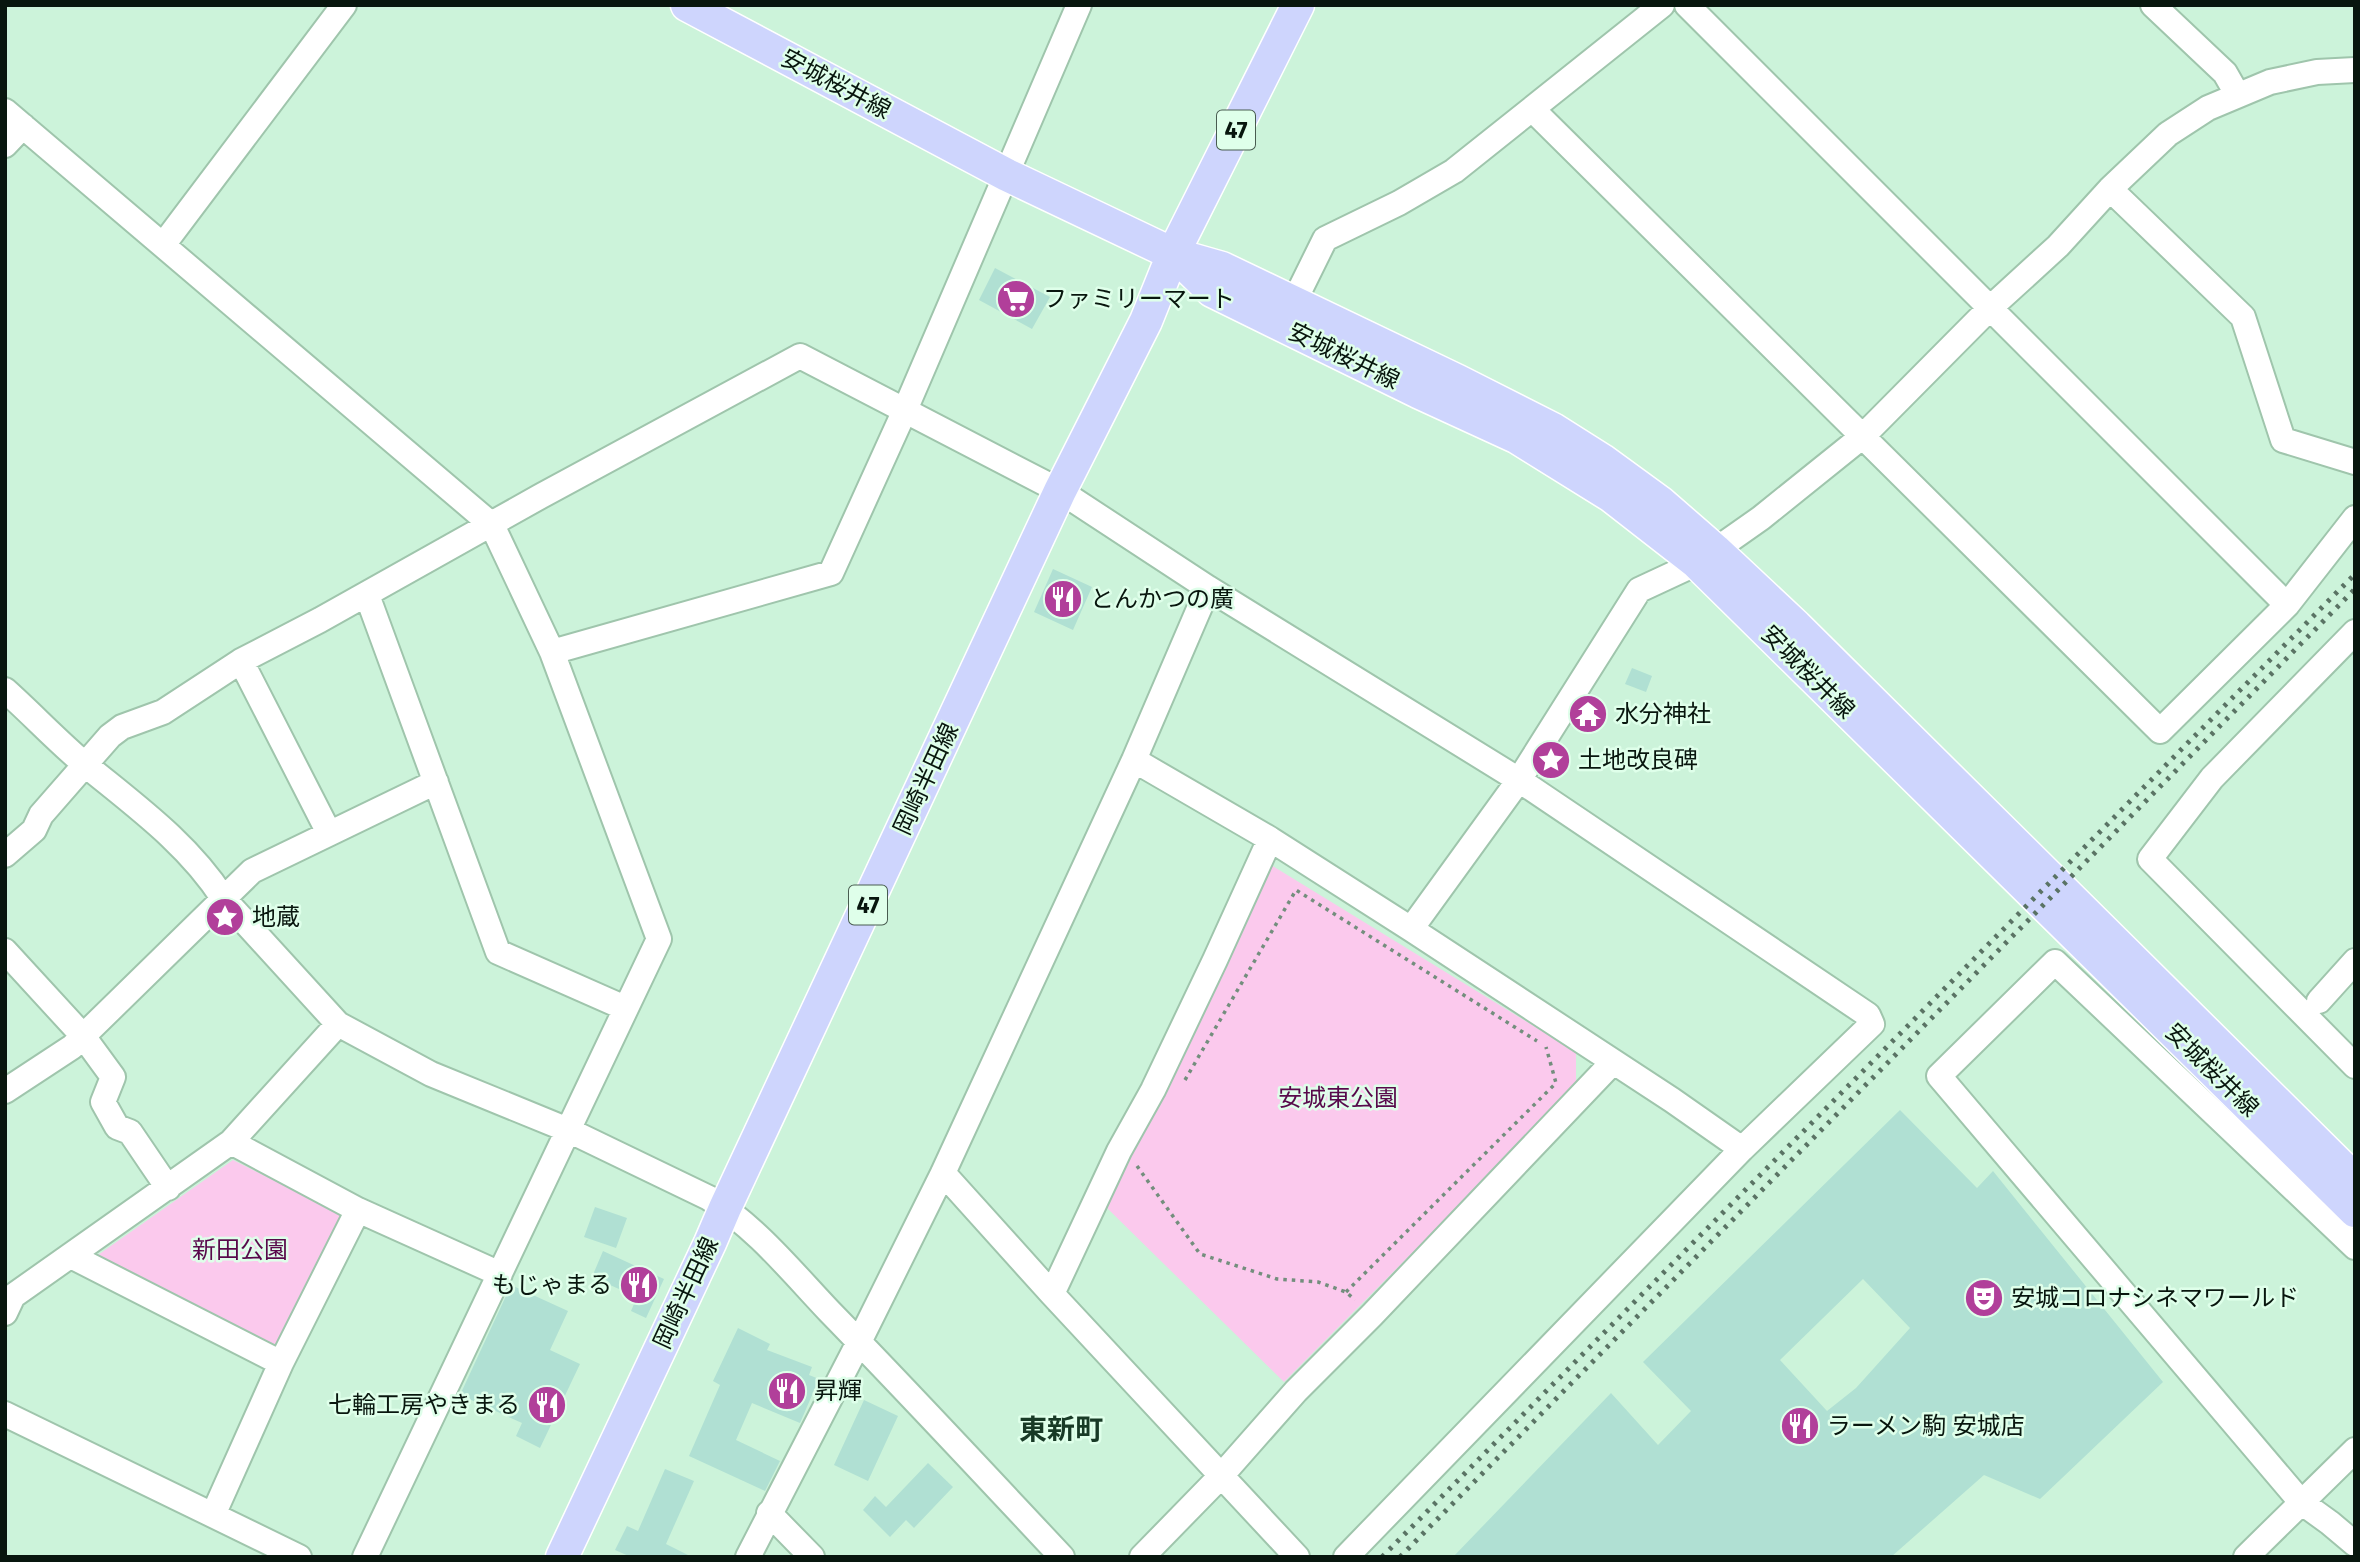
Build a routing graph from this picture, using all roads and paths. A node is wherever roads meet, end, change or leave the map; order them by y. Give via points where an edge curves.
1 (344, 5) edge
2 (687, 5) edge
3 (1079, 5) edge
4 (1298, 5) edge
5 (1662, 5) edge
6 (1687, 5) edge
7 (2153, 5) edge
8 (2355, 70) edge
9 (2237, 94) junction
10 (1532, 109) junction
11 (14, 118) edge
12 (5, 145) edge
13 (1007, 175) junction
14 (2110, 189) junction
15 (163, 245) junction
16 (1173, 254) junction
17 (1989, 309) junction
18 (1288, 315) junction
19 (905, 410) junction
20 (1863, 436) junction
21 (2355, 462) edge
22 (1060, 491) junction
23 (2355, 518) edge
24 (492, 525) junction
25 (1706, 556) junction
26 (1208, 588) junction
27 (367, 595) junction
28 (2287, 605) junction
29 (2355, 632) edge
30 (552, 652) junction
31 (241, 661) junction
32 (9, 700) edge
33 (1135, 760) junction
34 (86, 765) junction
35 (1519, 780) junction
36 (436, 782) junction
37 (330, 833) junction
38 (1270, 839) junction
39 (5, 855) edge
40 (223, 898) junction
41 (1411, 929) junction
42 (5, 951) edge
43 (2355, 961) edge
44 (2319, 1001) dead end
45 (625, 1008) junction
46 (338, 1024) junction
47 (83, 1036) junction
48 (1613, 1062) junction
49 (2355, 1066) edge
50 (1185, 1081) dead end
51 (5, 1091) edge
52 (568, 1130) junction
53 (231, 1142) junction
54 (1742, 1149) junction
55 (1119, 1151) junction
56 (943, 1173) junction
57 (2355, 1180) edge
58 (168, 1188) junction
59 (725, 1208) junction
60 (358, 1210) junction
61 (2355, 1211) edge
62 (2355, 1247) edge
63 (71, 1256) junction
64 (500, 1274) junction
65 (1346, 1292) junction
66 (1052, 1294) junction
67 (8, 1300) edge
68 (1372, 1315) junction
69 (859, 1342) junction
70 (281, 1363) junction
71 (5, 1414) edge
72 (2355, 1450) edge
73 (1221, 1476) junction
74 (2301, 1502) junction
75 (769, 1513) junction
76 (213, 1515) junction
77 (2355, 1544) edge
78 (299, 1557) edge
79 (365, 1557) edge
80 (562, 1557) edge
81 (748, 1557) edge
82 (812, 1557) edge
83 (1062, 1557) edge
84 (1142, 1557) edge
85 (1297, 1557) edge
86 (1346, 1557) edge
87 (2246, 1557) edge

1 - 15 street
2 - 13 main road, 安城桜井線
3 - 13 street
4 - 16 main road, 岡崎半田線 / 47
5 - 10 street
6 - 17 street
7 - 9 street via 2225,73
8 - 9 street via 2305,74
9 - 14 street via 2168,134
10 - 18 street via 1454,171 1325,239
10 - 20 street
11 - 12 street
11 - 15 street
13 - 16 main road, 安城桜井線
13 - 19 street
14 - 17 street via 2058,246
14 - 21 street via 2243,317 2283,440
15 - 24 street
16 - 18 main road, 安城桜井線 via 1212,291
16 - 22 main road, 岡崎半田線 / 47 via 1146,321
17 - 20 street
17 - 28 street
18 - 25 main road, 安城桜井線 via 1418,392 1516,437
19 - 22 street
19 - 24 street via 800,356
19 - 30 street via 831,573
20 - 25 street
20 - 28 street via 2160,731
22 - 26 street
22 - 59 main road, 岡崎半田線 / 47
23 - 28 street
24 - 27 street
24 - 30 street
25 - 35 street via 1639,590
25 - 57 main road, 安城桜井線 via 1806,635
25 - 61 main road, 安城桜井線
26 - 33 street
26 - 35 street
27 - 31 street
27 - 36 street
29 - 49 street via 2212,778 2150,859
30 - 45 street via 659,939
31 - 34 street via 163,712 122,727
31 - 37 street
32 - 34 street
33 - 38 street
33 - 56 street
34 - 39 street via 41,815 34,830
34 - 40 street via 155,820 208,875
35 - 41 street
35 - 54 street via 1868,1015 1872,1024
36 - 37 street
36 - 45 street via 498,952
37 - 40 street via 252,871
38 - 41 street
38 - 55 street
40 - 46 street
40 - 47 street
41 - 48 street
42 - 47 street
43 - 44 street
45 - 52 street
46 - 52 street via 431,1073
46 - 53 street
47 - 51 street
47 - 58 street via 113,1077 103,1102 117,1128 130,1132
48 - 54 street
48 - 68 street
50 - 65 path via 1296,890 1547,1048 1556,1083
52 - 59 street
52 - 64 street
53 - 58 street
53 - 60 street
54 - 86 street
55 - 65 path via 1136,1164 1200,1254 1277,1279 1318,1282
55 - 66 street
56 - 66 street
56 - 69 street
58 - 63 street
59 - 69 street
59 - 80 main road, 岡崎半田線 / 47
60 - 64 street
60 - 70 street
62 - 74 street via 2055,962 1940,1076
63 - 67 street
63 - 70 street
64 - 79 street
65 - 68 path
66 - 73 street
68 - 73 street
69 - 75 street
69 - 83 street
70 - 76 street
71 - 76 street
72 - 74 street
73 - 84 street
73 - 85 street
74 - 77 street
74 - 87 street
75 - 81 street
75 - 82 street
76 - 78 street

